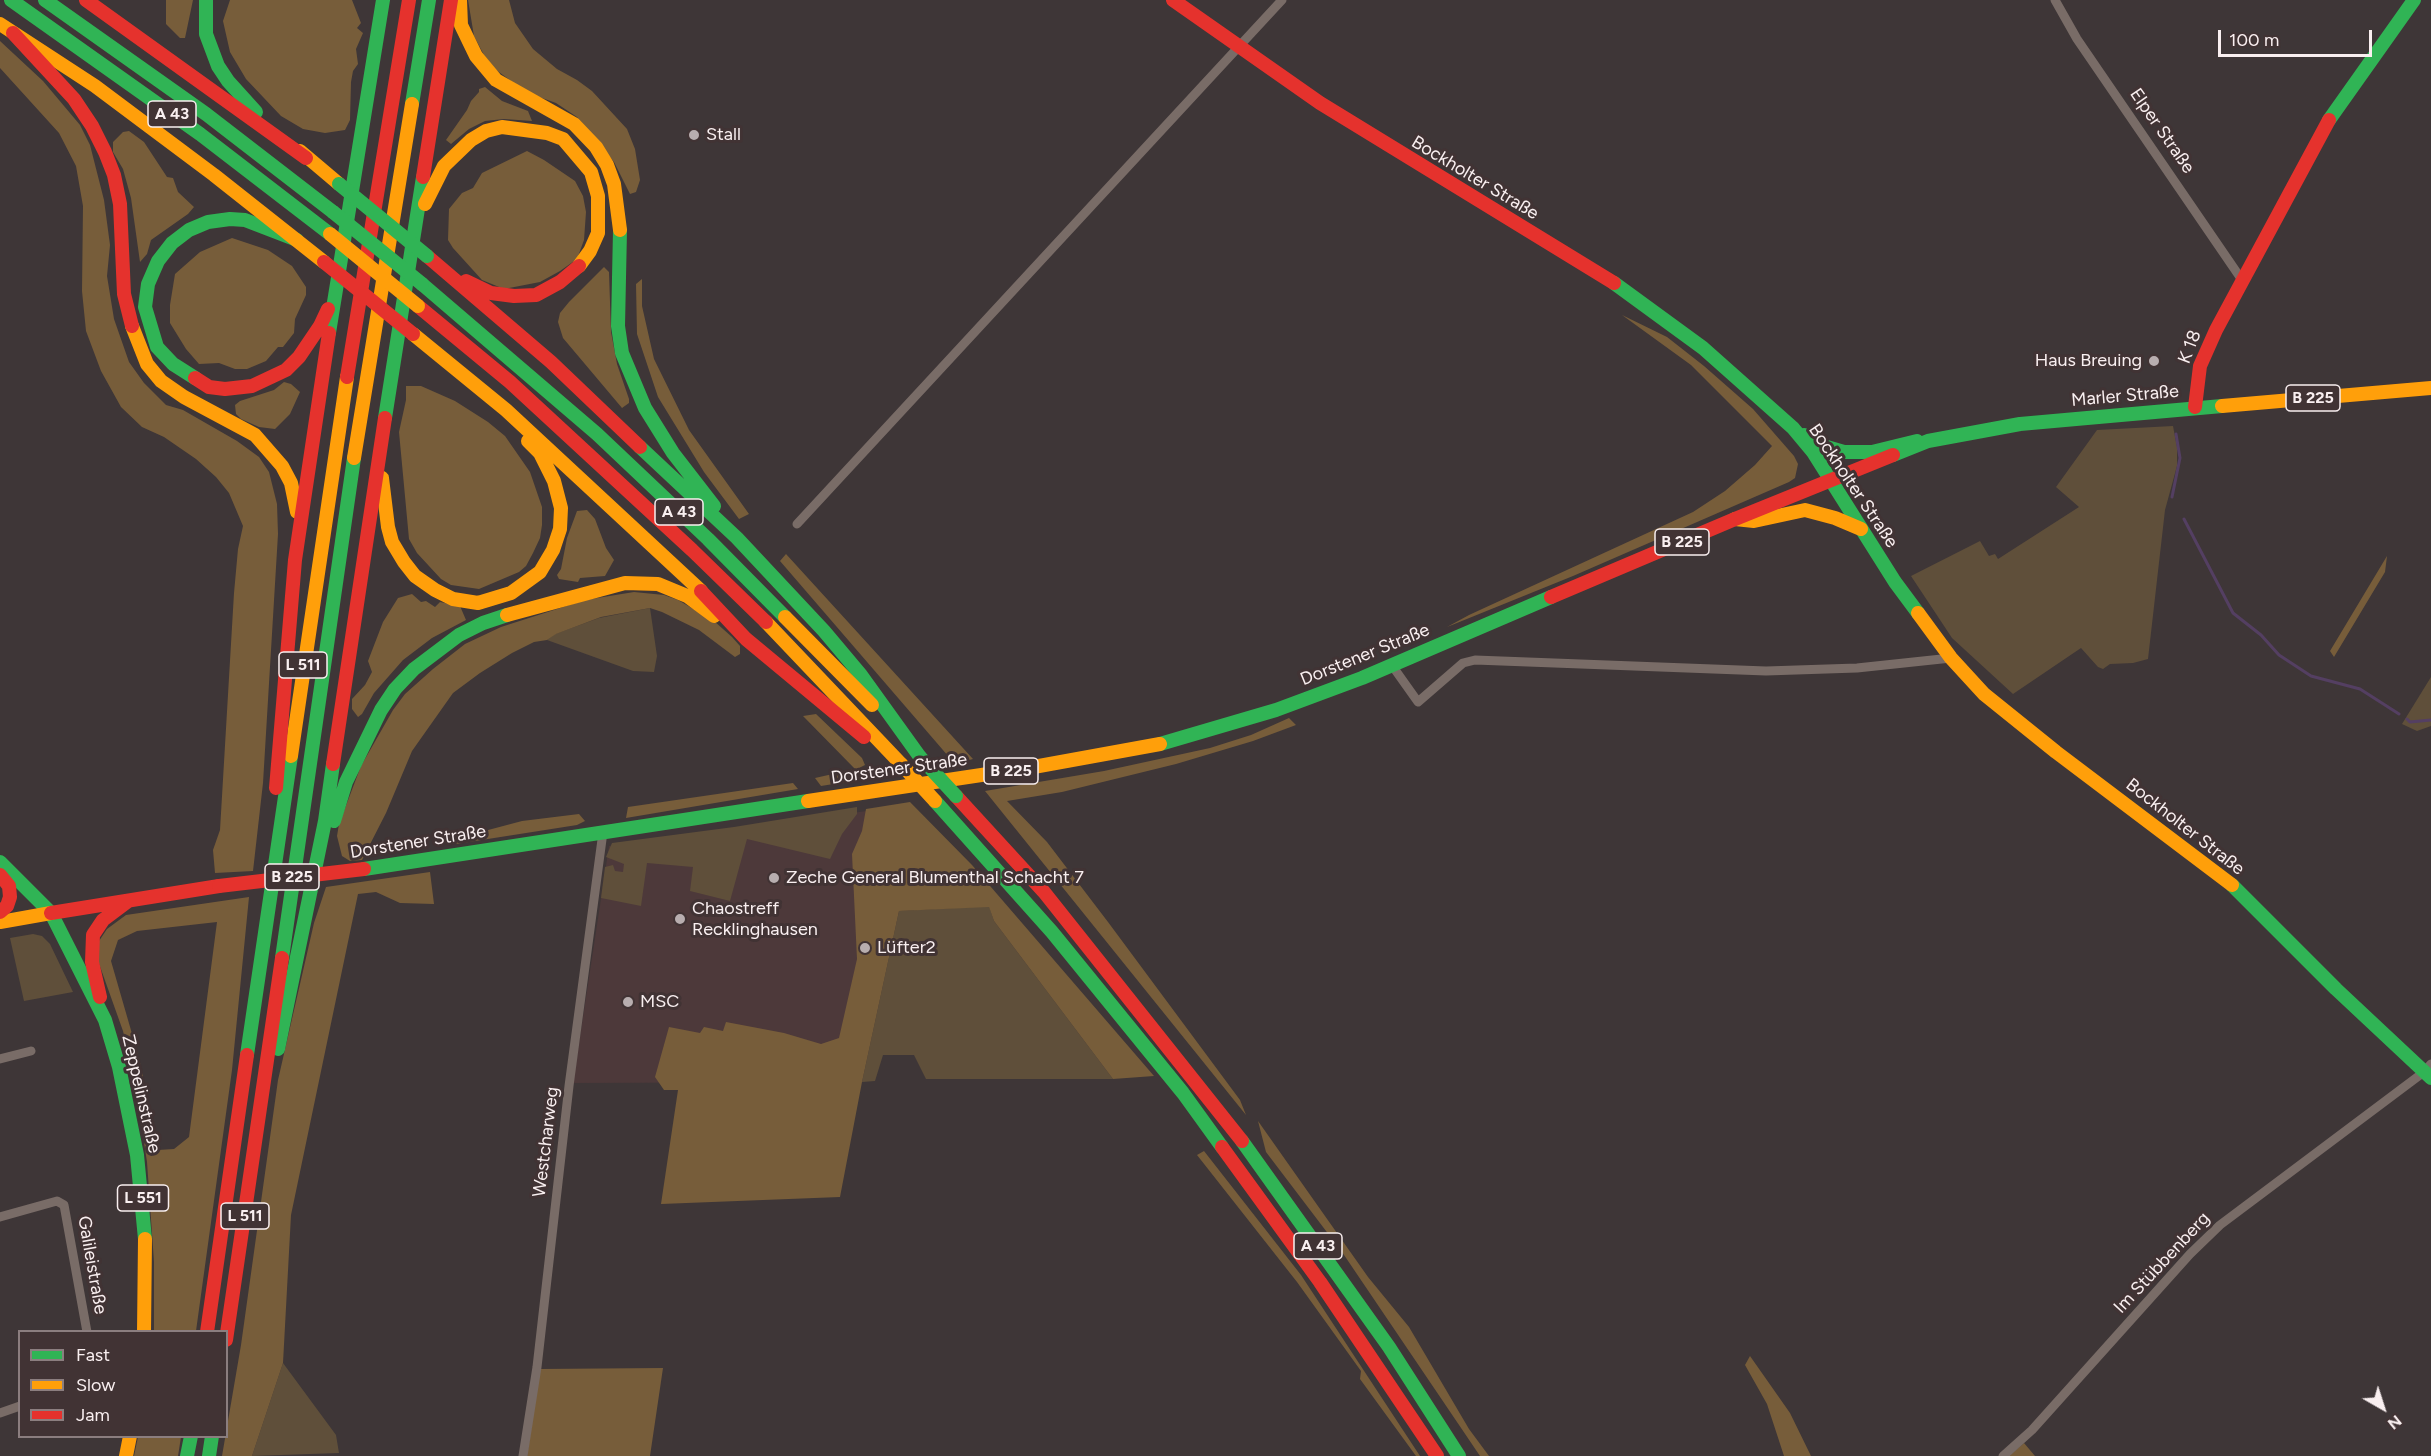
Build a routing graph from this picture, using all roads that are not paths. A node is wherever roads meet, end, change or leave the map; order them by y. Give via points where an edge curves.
1 (11, 0) edge
2 (45, 0) edge
3 (86, 0) edge
4 (206, 0) edge
5 (374, 0) edge
6 (383, 0) edge
7 (409, 0) edge
8 (429, 0) edge
9 (451, 0) edge
10 (460, 0) edge
11 (1173, 0) edge
12 (1282, 0) edge
13 (2055, 0) edge
14 (2414, 0) edge
15 (0, 24) edge
16 (13, 33) junction
17 (1239, 47) junction
18 (376, 52) junction
19 (306, 158) junction
20 (415, 230) junction
21 (297, 240) junction
22 (450, 274) junction
23 (2242, 280) junction
24 (337, 291) junction
25 (434, 351) junction
26 (2431, 388) edge
27 (2195, 407) junction
28 (1793, 428) junction
29 (1928, 441) junction
30 (380, 447) junction
31 (1830, 479) junction
32 (1735, 519) junction
33 (797, 524) dead end
34 (1861, 529) junction
35 (737, 538) junction
36 (295, 560) junction
37 (746, 639) junction
38 (1951, 658) junction
39 (1391, 664) junction
40 (920, 757) junction
41 (901, 764) junction
42 (603, 832) junction
43 (0, 862) edge
44 (274, 864) junction
45 (0, 875) edge
46 (129, 900) junction
47 (0, 912) edge
48 (51, 913) junction
49 (305, 921) junction
50 (0, 922) edge
51 (105, 1020) junction
52 (31, 1051) dead end
53 (0, 1059) edge
54 (2429, 1071) edge
55 (264, 1092) junction
56 (0, 1217) edge
57 (87, 1330) edge
58 (144, 1330) edge
59 (207, 1330) edge
60 (228, 1330) edge
61 (18, 1407) edge
62 (0, 1413) edge
63 (130, 1438) edge
64 (190, 1438) edge
65 (212, 1438) edge
66 (126, 1456) edge
67 (187, 1456) edge
68 (209, 1456) edge
69 (523, 1456) edge
70 (1437, 1456) edge
71 (1459, 1456) edge
72 (2003, 1456) edge

1 - 41 main road, A 43, bridge via 200,134 330,234 518,389 795,650
2 - 40 main road, A 43, bridge via 206,114 333,212 597,434 798,628
3 - 19 main road
4 - 19 main road via 206,34 218,66 248,105
5 - 18 main road
6 - 18 main road
7 - 44 main road, L 511 via 336,442
8 - 55 main road, L 511 via 364,398
9 - 20 main road
10 - 35 main road via 461,25 476,56 496,80 574,124 607,165 620,226 618,327 622,353 645,408
11 - 17 main road, Bockholter Straße
12 - 17 street
13 - 23 street, Elper Straße via 2083,49
14 - 23 main road, K 18 via 2333,111
15 - 16 main road
16 - 21 main road via 95,86
16 - 36 main road via 74,99 105,152 120,204 124,294 147,364 161,381 184,397 255,435 282,466 297,508
17 - 28 main road, Bockholter Straße via 1320,103 1627,291 1703,348
17 - 33 street
18 - 24 main road
19 - 22 main road, bridge
20 - 22 main road via 444,166 486,131 502,127 547,133 563,139 581,158 591,172 598,196 598,233 578,268 536,295 491,293
20 - 30 main road
21 - 24 main road via 245,220 208,222 189,230 158,261 148,284 145,307 157,347 173,364 209,387 252,386 286,370 300,357
21 - 25 main road, bridge
22 - 35 main road via 585,393
23 - 27 main road, K 18 / K 18 via 2200,366
24 - 36 main road
25 - 30 main road via 540,453 554,481 561,508 560,529 540,572 511,593 478,603 453,598 415,576 392,542 384,506
25 - 37 main road via 577,474
26 - 27 main road, Marler Straße / B 225
27 - 29 main road, Marler Straße / B 225 via 2020,424
28 - 29 main road via 1820,445 1844,452 1872,452 1907,442
28 - 31 main road, Bockholter Straße
29 - 31 main road, Marler Straße / B 225
30 - 49 main road via 325,820
31 - 32 main road, Dorstener Straße / B 225
31 - 34 main road, Bockholter Straße
32 - 34 main road via 1754,521 1805,510
32 - 39 main road, Dorstener Straße / B 225
34 - 38 main road, Bockholter Straße
35 - 40 main road via 861,675
36 - 44 main road via 274,803
37 - 41 main road
37 - 49 main road via 732,633 687,596 658,584 625,583 510,614 459,635 414,669 395,689 367,736 339,801
38 - 39 street via 1766,672 1475,660 1463,663 1418,702
38 - 54 main road, Bockholter Straße via 1984,694 2020,724 2179,842 2249,900 2336,989
39 - 42 main road, Dorstener Straße / B 225 via 1276,710 1170,742 1028,768
40 - 71 main road, A 43, bridge via 1044,892 1239,1137 1389,1347
41 - 70 main road, A 43, bridge via 1052,932 1183,1093 1320,1282
42 - 46 main road, Dorstener Straße / B 225, bridge
42 - 69 street, Westcharweg
43 - 48 main road, Zeppelinstraße
44 - 59 main road, L 511
45 - 47 main road via 9,886 10,897
46 - 48 main road, Dorstener Straße / B 225
46 - 51 main road, B 225 via 96,928 91,945
48 - 50 main road, Dorstener Straße
48 - 51 main road, Zeppelinstraße / L 551
49 - 55 main road via 284,1028
51 - 58 main road, Zeppelinstraße / L 551 via 119,1067 143,1201
52 - 53 street
54 - 72 street, Im Stübbenberg via 2220,1225 2032,1430
55 - 60 main road, L 511
56 - 57 street, Galileistraße via 57,1201 64,1205
61 - 62 street
63 - 66 main road
64 - 67 main road
65 - 68 main road

